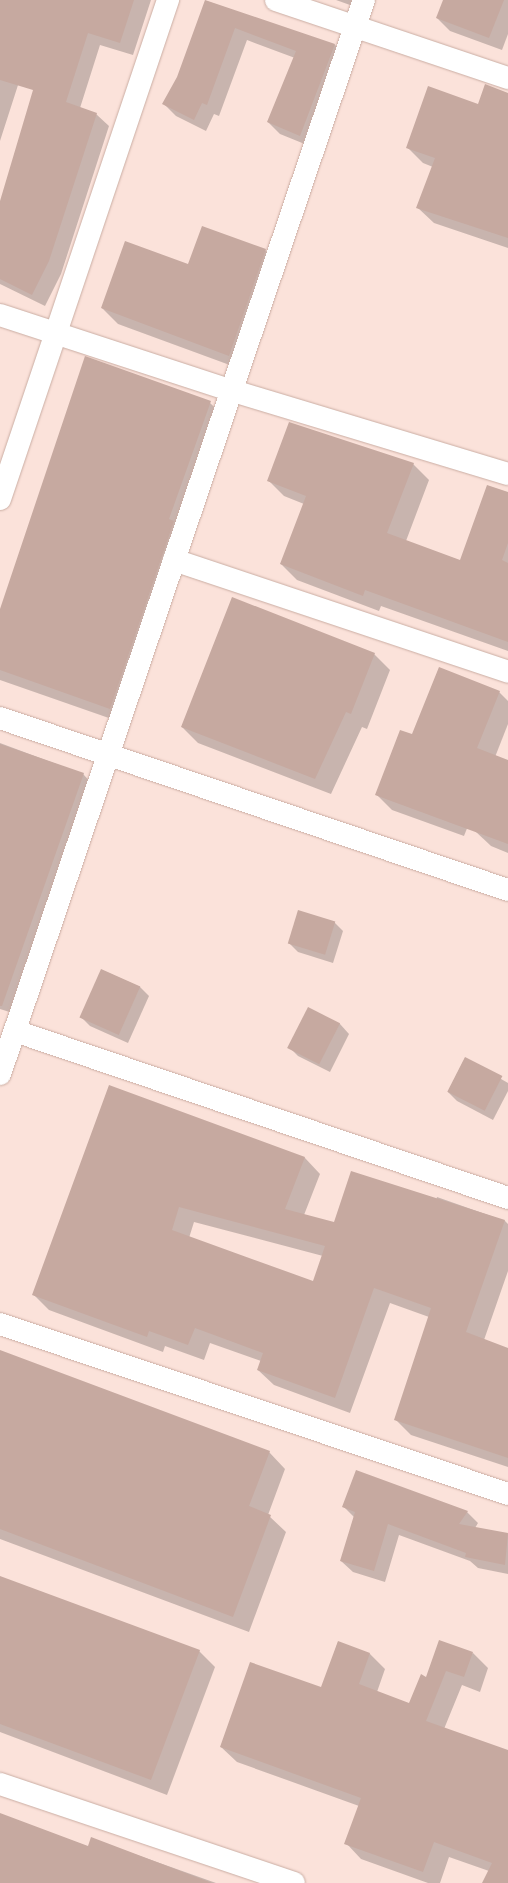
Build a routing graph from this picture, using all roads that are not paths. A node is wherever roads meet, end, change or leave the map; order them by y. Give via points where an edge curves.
1 (168, 0) edge
2 (276, 0) edge
3 (364, 0) edge
4 (354, 26) junction
5 (508, 78) edge
6 (0, 315) edge
7 (56, 334) junction
8 (233, 391) junction
9 (508, 474) edge
10 (0, 499) edge
11 (174, 560) junction
12 (508, 672) edge
13 (0, 718) edge
14 (106, 754) junction
15 (508, 890) edge
16 (15, 1031) junction
17 (0, 1074) edge
18 (508, 1198) edge
19 (0, 1324) edge
20 (508, 1494) edge
21 (0, 1784) edge
22 (294, 1883) edge

1 - 7 street
2 - 4 street
3 - 4 street
4 - 5 street
4 - 8 street
6 - 7 street
7 - 8 street
7 - 10 street
8 - 9 street
8 - 11 street
11 - 12 street
11 - 14 street
13 - 14 street
14 - 15 street
14 - 16 street
16 - 17 street
16 - 18 street
19 - 20 street
21 - 22 street

